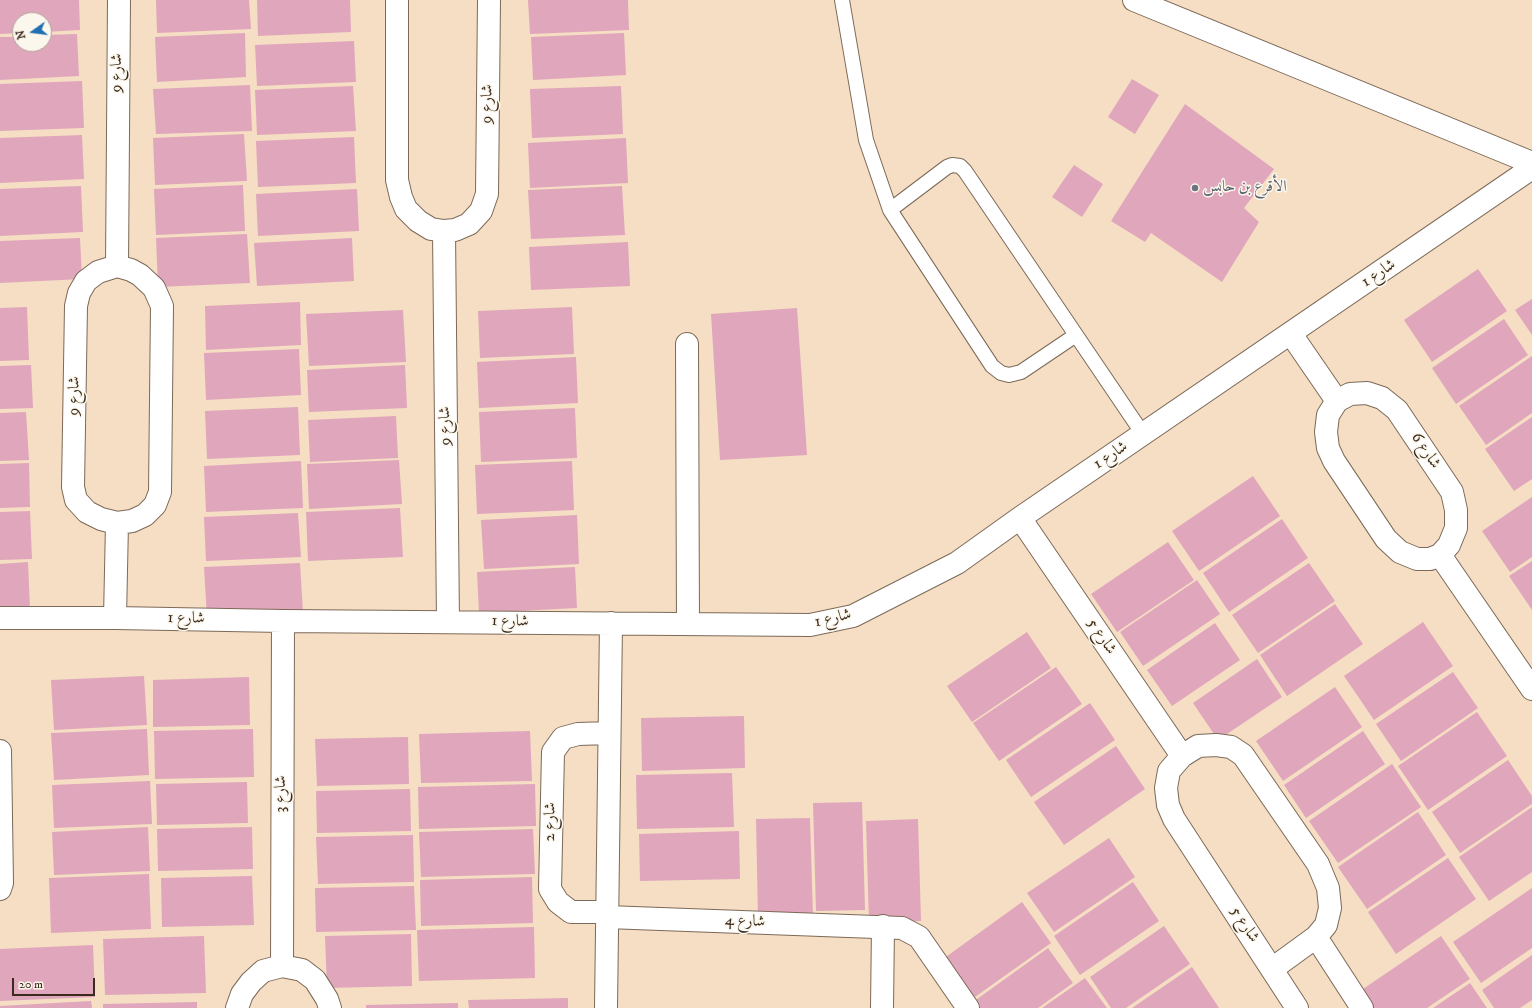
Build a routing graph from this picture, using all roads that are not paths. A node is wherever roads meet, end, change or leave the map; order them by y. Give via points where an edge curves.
1 (119, 0) edge
2 (397, 0) edge
3 (489, 0) edge
4 (842, 0) edge
5 (1134, 0) edge
6 (1532, 163) edge
7 (1532, 168) edge
8 (890, 210) junction
9 (444, 231) junction
10 (117, 266) junction
11 (1291, 334) junction
12 (1076, 335) junction
13 (687, 344) dead end
14 (1336, 400) junction
15 (1143, 434) junction
16 (1020, 518) junction
17 (117, 523) junction
18 (1440, 555) junction
19 (0, 618) edge
20 (115, 618) junction
21 (283, 621) junction
22 (448, 622) junction
23 (612, 623) junction
24 (688, 624) junction
25 (1532, 689) edge
26 (610, 733) junction
27 (0, 751) edge
28 (1182, 756) junction
29 (0, 889) edge
30 (607, 915) junction
31 (883, 926) junction
32 (1316, 937) junction
33 (282, 966) junction
34 (1272, 969) junction
35 (237, 1008) edge
36 (330, 1008) edge
37 (606, 1008) edge
38 (882, 1008) edge
39 (968, 1008) edge
40 (1297, 1008) edge
41 (1362, 1008) edge

1 - 10 street, شارع 9
2 - 9 street, شارع 9 via 397,180 406,209 431,229
3 - 9 street, شارع 9 via 487,194 481,211 469,224 456,230
4 - 8 lane via 866,140
5 - 6 street
7 - 11 street, شارع 1
8 - 12 lane via 992,366 1001,373 1010,375 1021,372
8 - 12 lane via 947,166 960,166
9 - 22 street, شارع 9
10 - 17 street, شارع 9 via 98,272 86,281 76,306 73,487 76,500 87,512
10 - 17 street, شارع 9 via 131,270 154,288 162,306 160,492 155,505 145,515 132,521
11 - 14 street
11 - 15 street, شارع 1
12 - 15 lane
13 - 24 street
14 - 18 street via 1328,415 1328,448 1386,539 1400,552 1416,559 1430,559
14 - 18 street, شارع 6 via 1350,394 1368,393 1382,398 1397,410 1410,429 1452,492 1456,528 1449,545
15 - 16 street, شارع 1
16 - 24 street, شارع 1 via 957,563 853,616 810,625
16 - 28 street, شارع 5
17 - 20 street
18 - 25 street
19 - 20 street, شارع 1
20 - 21 street, شارع 1
21 - 22 street, شارع 1
21 - 33 street, شارع 3
22 - 23 street, شارع 1
23 - 24 street, شارع 1
23 - 26 street
26 - 30 street
26 - 30 street, شارع 2 via 578,734 563,738 553,752 550,889 558,902 571,912
27 - 29 street
28 - 32 street, شارع 5 via 1198,746 1216,745 1231,748 1243,755 1318,864 1328,888 1330,908 1326,925
28 - 34 street, شارع 5 via 1170,771 1166,788 1168,805 1178,826
30 - 31 street, شارع 4
30 - 37 street
31 - 38 street
31 - 39 street, شارع 4 via 902,928 919,937
32 - 34 street, شارع 5
32 - 41 street
33 - 35 street via 263,971 251,982 242,994
33 - 36 street via 302,970 315,980
34 - 40 street, شارع 5

